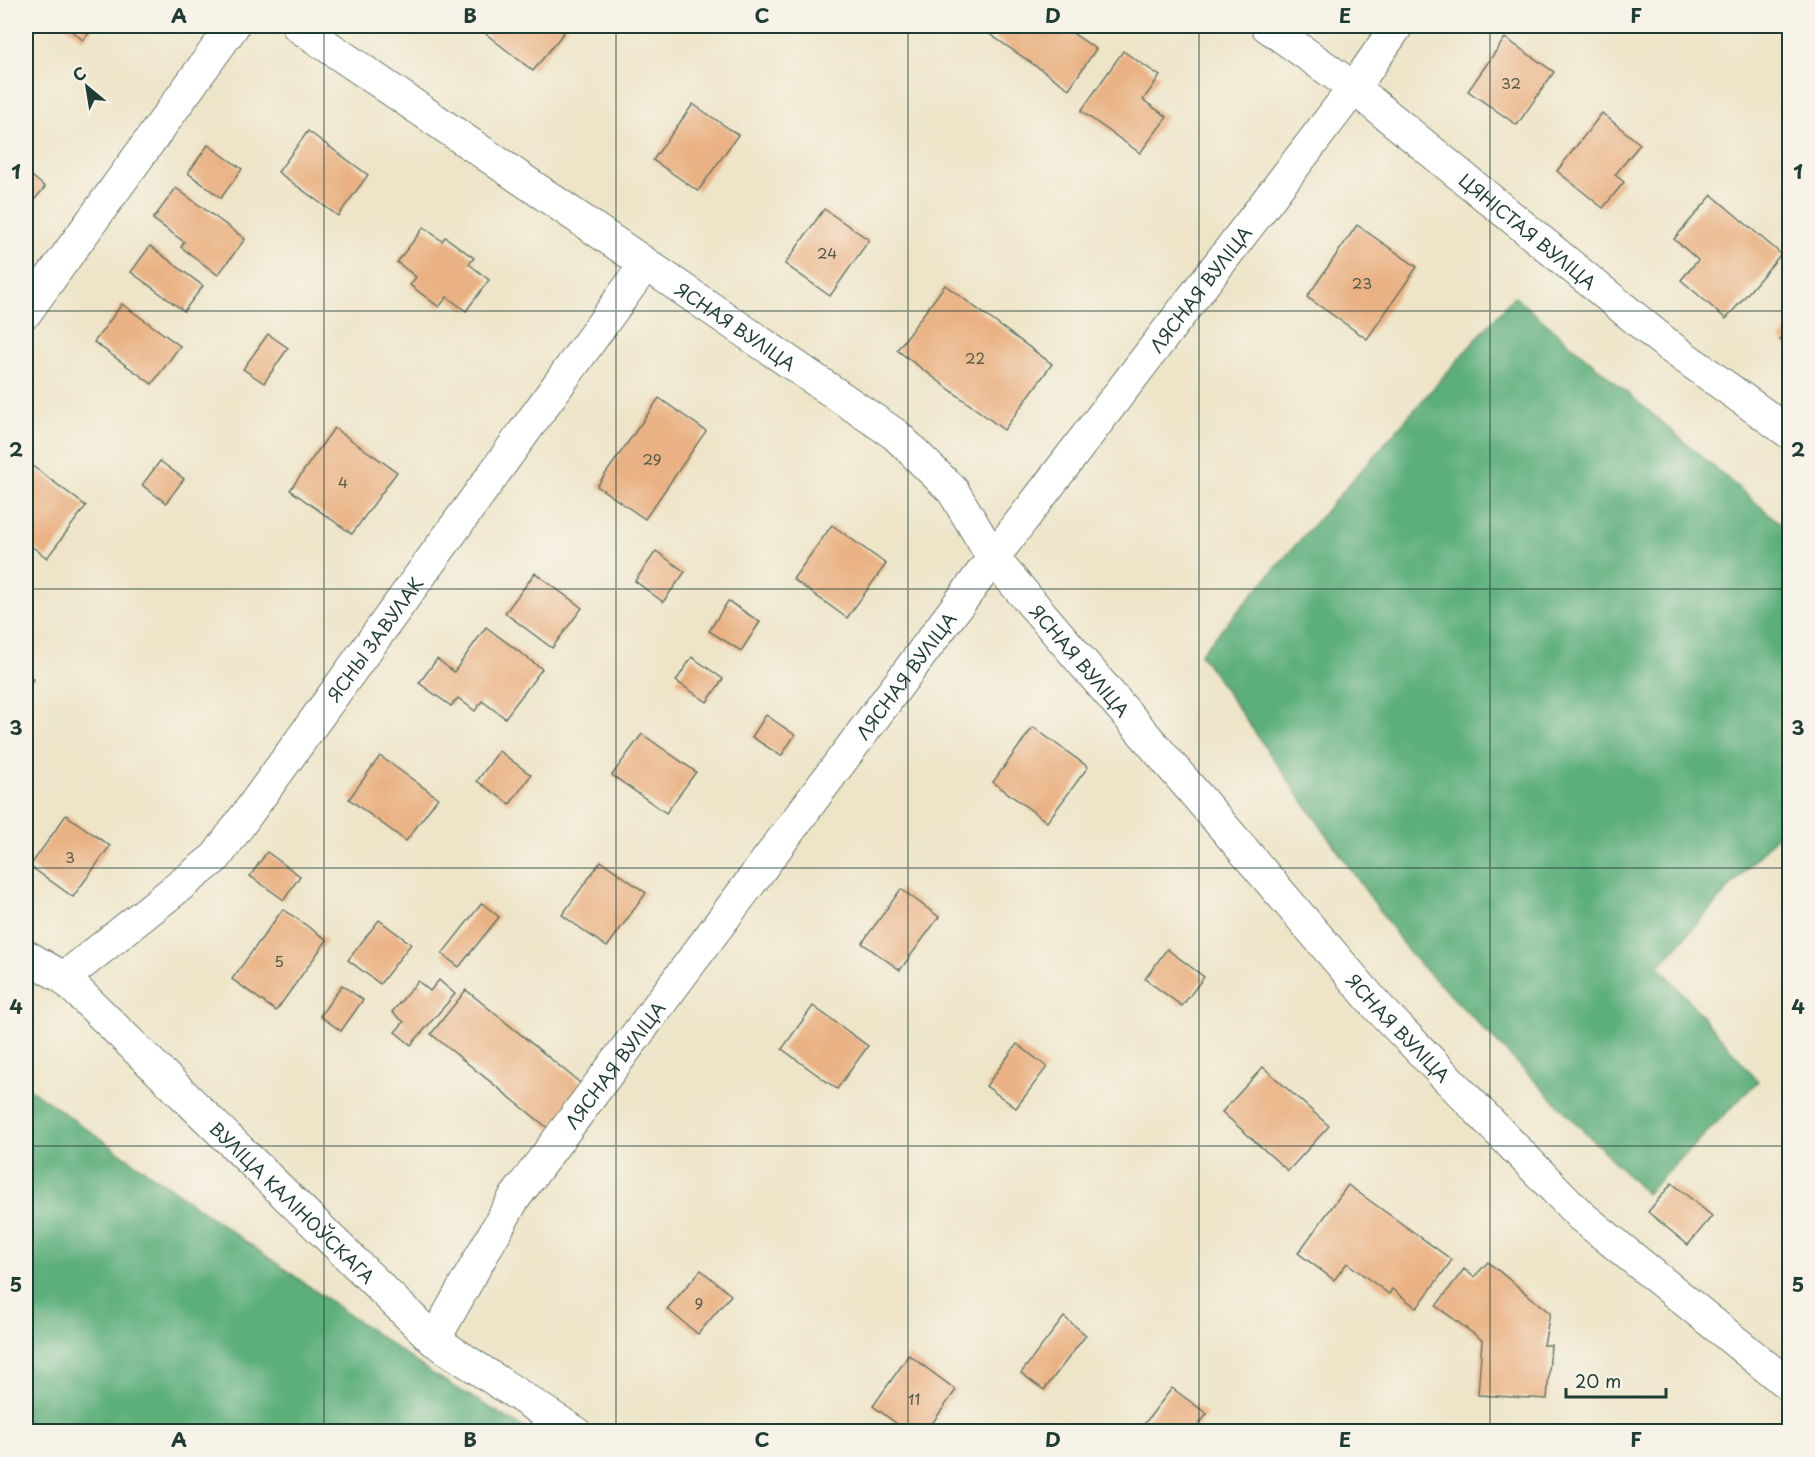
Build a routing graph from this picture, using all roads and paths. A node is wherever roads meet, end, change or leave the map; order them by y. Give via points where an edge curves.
1 (233, 26) edge
2 (298, 26) edge
3 (1268, 26) edge
4 (1397, 26) edge
5 (1354, 88) junction
6 (645, 265) junction
7 (26, 312) edge
8 (1790, 433) edge
9 (993, 558) junction
10 (26, 956) edge
11 (64, 978) junction
12 (434, 1340) junction
13 (1790, 1386) edge
14 (575, 1431) edge

1 - 7 street
2 - 6 street, ЯСНАЯ ВУЛІЦА
3 - 5 street, ЦЯНІСТАЯ ВУЛІЦА
4 - 5 street, ЛЯСНАЯ ВУЛІЦА
5 - 8 street, ЦЯНІСТАЯ ВУЛІЦА via 1669,346
5 - 9 street, ЛЯСНАЯ ВУЛІЦА
6 - 9 street, ЯСНАЯ ВУЛІЦА via 896,435 953,491
6 - 11 street, ЯСНЫ ЗАВУЛАК via 216,857
9 - 12 street, ЛЯСНАЯ ВУЛІЦА via 513,1200
9 - 13 street, ЯСНАЯ ВУЛІЦА via 1377,1006 1581,1216
10 - 11 street, ВУЛІЦА КАЛІНОЎСКАГА
11 - 12 street, ВУЛІЦА КАЛІНОЎСКАГА
12 - 14 street, ВУЛІЦА КАЛІНОЎСКАГА

